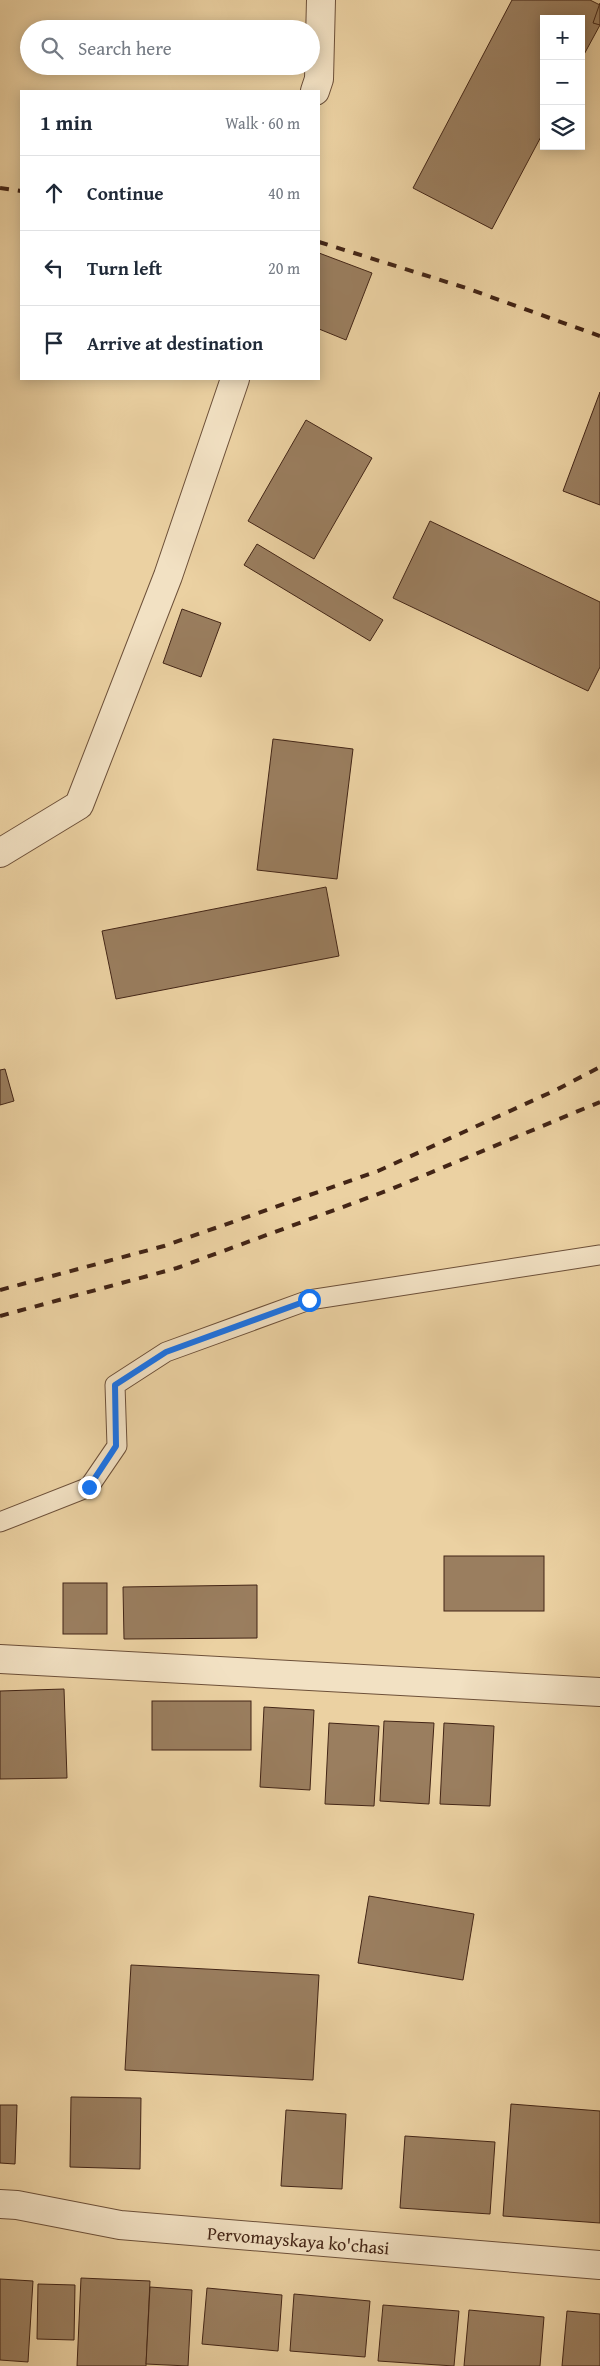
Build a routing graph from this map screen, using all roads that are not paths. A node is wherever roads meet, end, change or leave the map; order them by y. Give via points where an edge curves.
1 (321, 0) edge
2 (320, 26) edge
3 (318, 75) edge
4 (315, 90) edge
5 (235, 380) edge
6 (0, 853) edge
7 (600, 1255) edge
8 (0, 1522) edge
9 (0, 1659) edge
10 (600, 1692) edge
11 (0, 2204) edge
12 (600, 2265) edge

1 - 2 street
3 - 4 street
5 - 6 street via 168,576 79,805
7 - 8 lane via 309,1300 166,1352 115,1385 116,1446 89,1487
9 - 10 street
11 - 12 street, Pervomayskaya ko'chasi via 120,2225

